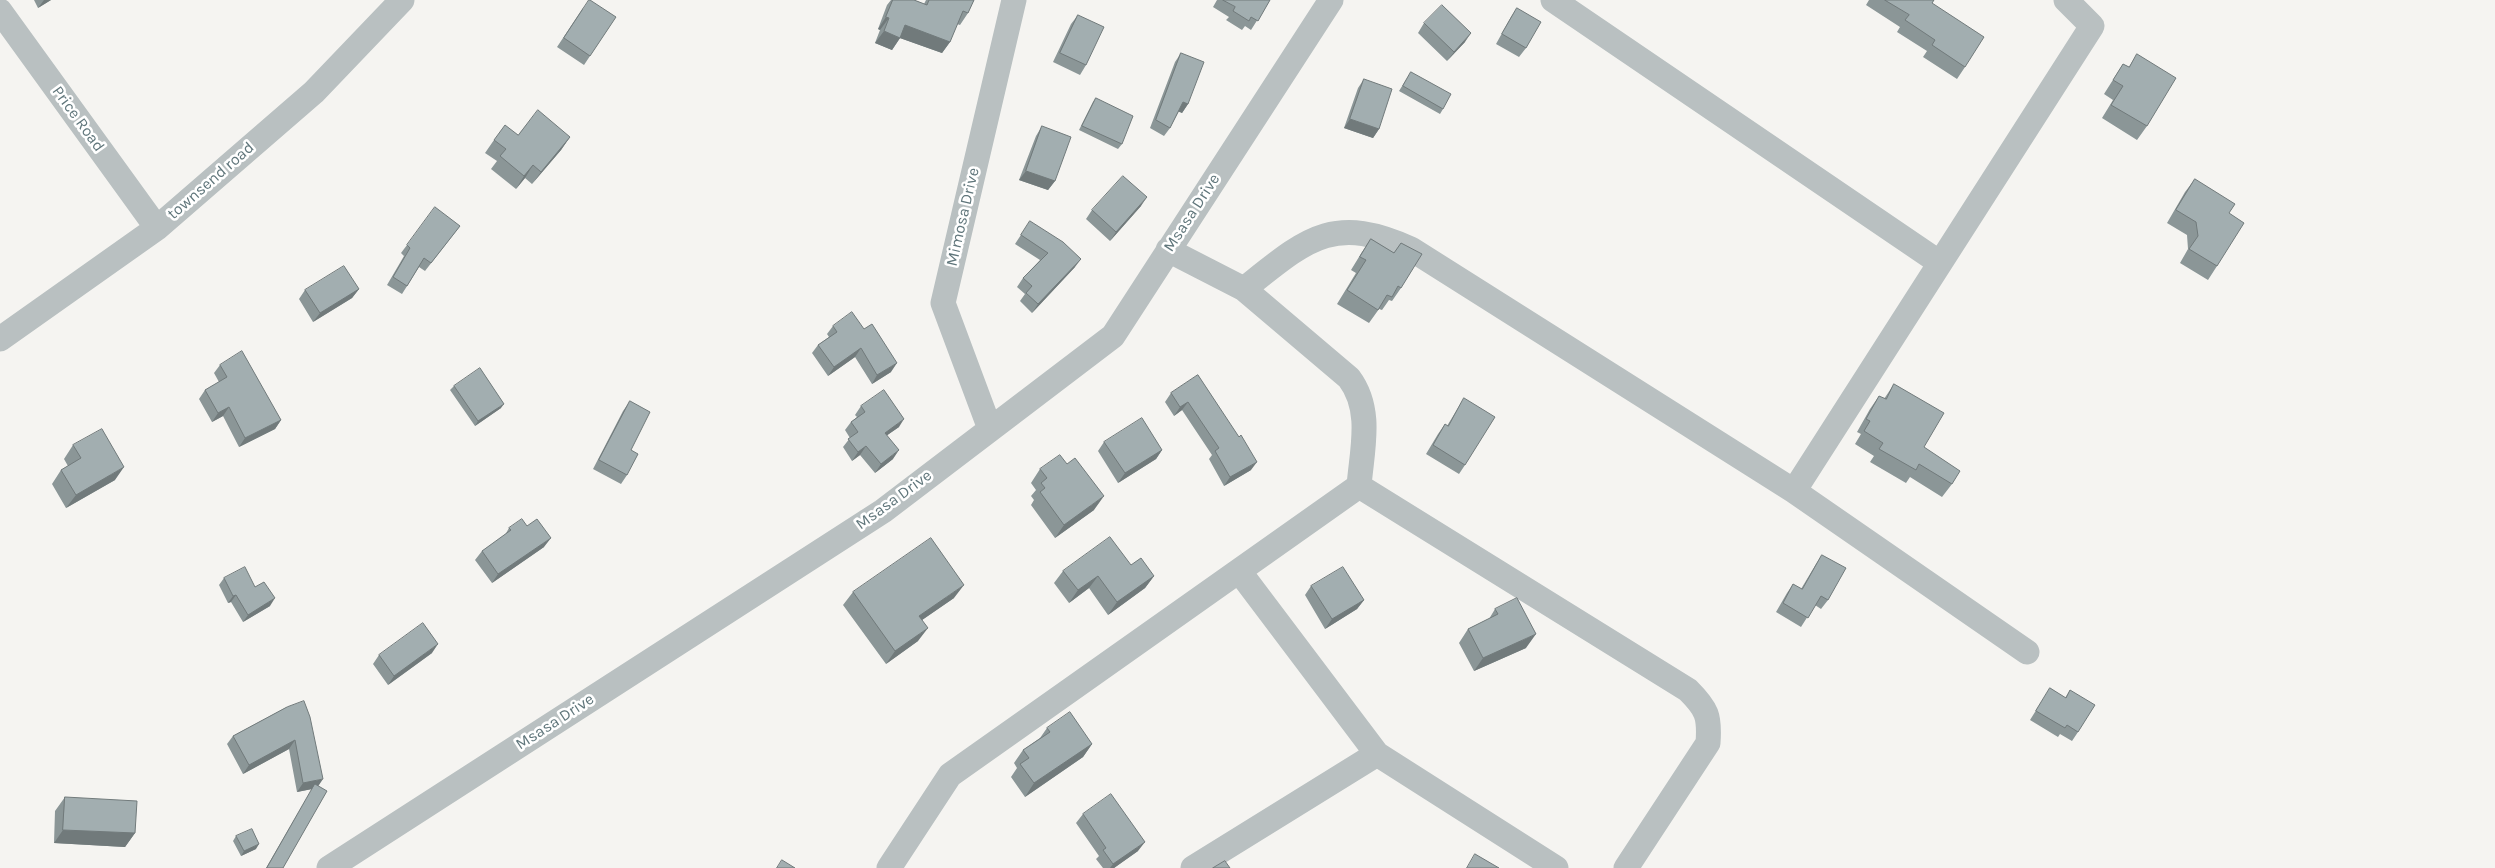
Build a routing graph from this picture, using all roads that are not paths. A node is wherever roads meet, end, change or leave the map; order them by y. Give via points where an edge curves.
1 (402, 0) edge
2 (1014, 0) edge
3 (1331, 0) edge
4 (1553, 0) edge
5 (2066, 0) edge
6 (0, 11) edge
7 (157, 228) junction
8 (1168, 250) junction
9 (1940, 263) junction
10 (1244, 289) junction
11 (0, 339) edge
12 (990, 429) junction
13 (1359, 486) junction
14 (1794, 491) junction
15 (1239, 571) junction
16 (2027, 652) dead end
17 (1377, 754) junction
18 (329, 868) edge
19 (889, 868) edge
20 (1193, 868) edge
21 (1556, 868) edge
22 (1626, 868) edge

1 - 7 street, townsend road via 314,92
2 - 12 street, Mimosa Drive via 943,303
3 - 8 street, Msasa Drive
4 - 9 street
5 - 9 street via 2092,26
6 - 7 street, Price Road
7 - 11 street, townsend road
8 - 10 street
8 - 12 street, Msasa Drive via 1113,336
9 - 14 street
10 - 13 street via 1357,388 1365,419
10 - 14 street via 1284,257 1328,234 1357,231 1389,239 1411,249
12 - 18 street, Msasa Drive via 883,511
13 - 15 street
13 - 22 street via 1688,690 1703,705 1710,722 1708,743
14 - 16 street
15 - 17 street
15 - 19 street via 950,775
17 - 20 street
17 - 21 street

